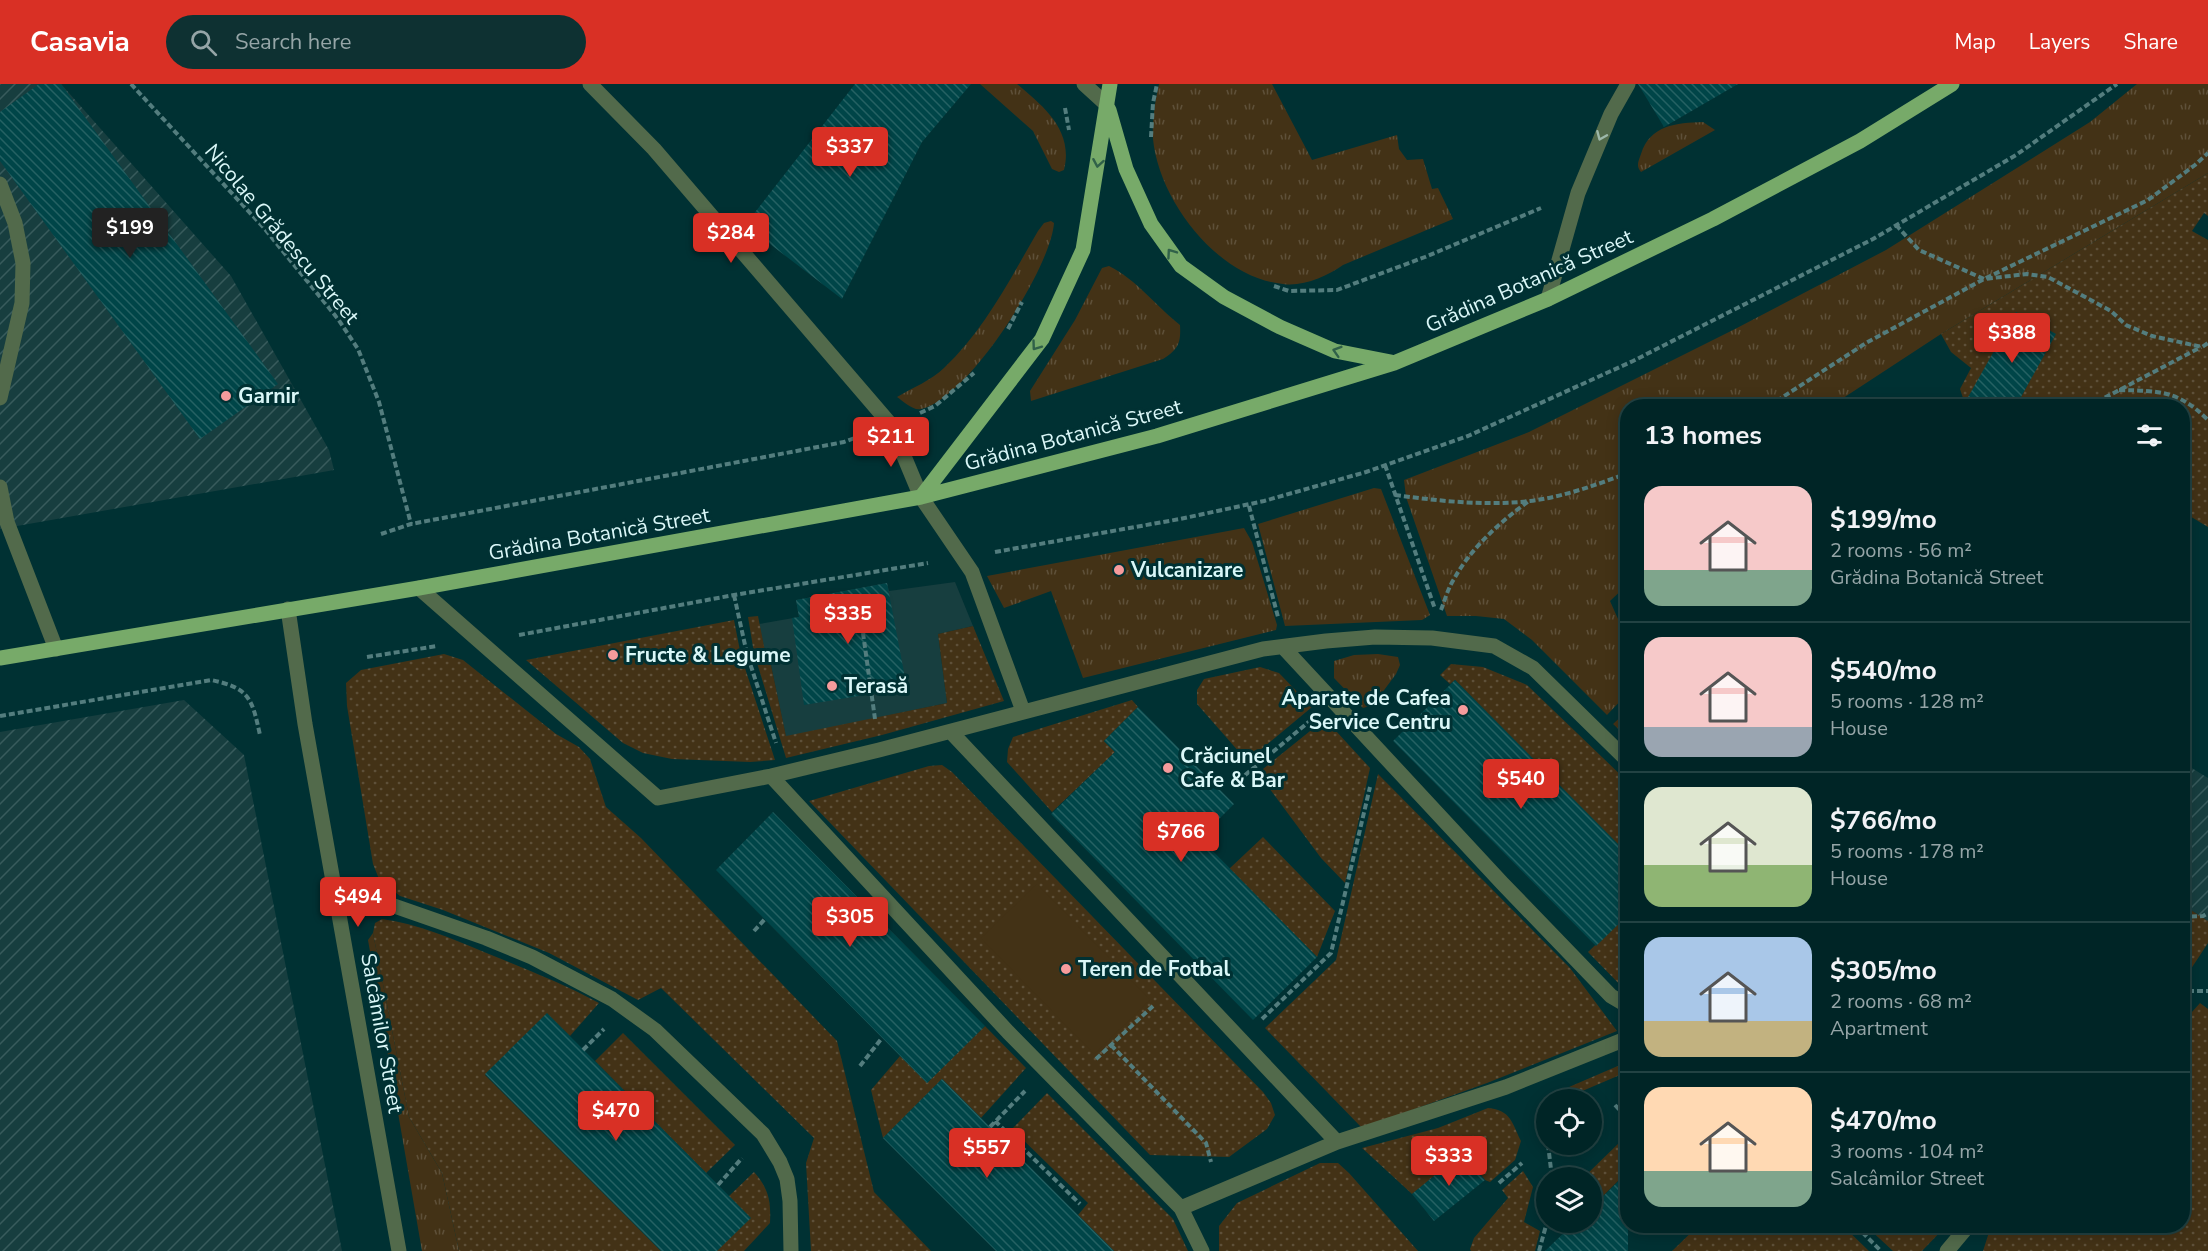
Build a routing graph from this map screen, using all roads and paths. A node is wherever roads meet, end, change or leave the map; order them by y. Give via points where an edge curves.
1 (131, 84) edge
2 (590, 84) edge
3 (1084, 84) edge
4 (1110, 84) edge
5 (1157, 84) edge
6 (1628, 84) edge
7 (1952, 84) edge
8 (2117, 84) edge
9 (1107, 105) junction
10 (1151, 147) dead end
11 (2208, 153) edge
12 (0, 184) edge
13 (1578, 193) junction
14 (1896, 225) junction
15 (1983, 279) junction
16 (1269, 285) dead end
17 (1548, 299) junction
18 (2208, 343) edge
19 (2202, 346) junction
20 (1394, 363) junction
21 (2119, 390) junction
22 (0, 398) edge
23 (1779, 399) edge
24 (2102, 399) edge
25 (2179, 399) edge
26 (2190, 404) edge
27 (2208, 420) edge
28 (1385, 465) junction
29 (1620, 476) edge
30 (0, 487) edge
31 (1395, 495) junction
32 (921, 497) junction
33 (1530, 501) junction
34 (1249, 506) dead end
35 (381, 534) dead end
36 (962, 557) junction
37 (419, 588) junction
38 (734, 594) junction
39 (288, 609) junction
40 (863, 633) dead end
41 (479, 640) junction
42 (1283, 647) junction
43 (56, 649) junction
44 (367, 657) dead end
45 (0, 658) edge
46 (1334, 701) junction
47 (1023, 711) junction
48 (0, 717) edge
49 (951, 732) junction
50 (260, 735) dead end
51 (879, 750) junction
52 (1378, 750) junction
53 (1620, 752) edge
54 (777, 774) junction
55 (1238, 781) dead end
56 (334, 885) junction
57 (2208, 913) edge
58 (2190, 916) edge
59 (765, 920) dead end
60 (753, 931) dead end
61 (2190, 991) edge
62 (2208, 991) edge
63 (1620, 1001) edge
64 (1153, 1006) dead end
65 (882, 1038) dead end
66 (1240, 1040) junction
67 (1620, 1041) edge
68 (1111, 1045) junction
69 (1096, 1059) dead end
70 (860, 1066) dead end
71 (1046, 1071) junction
72 (1615, 1105) dead end
73 (1620, 1110) edge
74 (996, 1121) junction
75 (990, 1127) dead end
76 (1338, 1142) junction
77 (1522, 1163) dead end
78 (1499, 1183) dead end
79 (1219, 1192) junction
80 (1080, 1204) dead end
81 (1181, 1208) junction
82 (1544, 1233) edge
83 (1863, 1233) edge
84 (1962, 1233) edge
85 (399, 1251) edge
86 (791, 1251) edge
87 (1202, 1251) edge
88 (1539, 1251) edge
89 (1881, 1251) edge
90 (1947, 1251) edge

1 - 35 path, Nicolae Grădescu Street via 264,228 338,319 358,350 379,402 411,524
2 - 32 street via 654,149 891,425
3 - 9 street
4 - 9 main road
5 - 10 path
6 -> 13 street
7 - 17 main road, Grădina Botanică Street via 1860,141 1755,197
8 - 14 path via 2016,155
20 -> 9 main road via 1335,351 1280,327 1224,297 1180,266 1151,224 1126,169
9 -> 32 main road via 1083,250 1042,339
11 - 15 path via 2148,200
12 - 22 street via 15,223 23,263 22,303
13 - 16 path via 1337,290 1289,291
13 - 17 street
14 - 15 path via 1919,250
14 - 28 path via 1634,361 1468,436
15 - 19 path via 2027,274 2048,277 2111,311 2126,325 2152,336
15 - 23 path via 1866,343
17 - 20 main road, Grădina Botanică Street
18 - 19 path
19 - 21 path
20 - 32 main road, Grădina Botanică Street via 1157,436
21 - 24 path
21 - 25 path via 2164,392
26 - 27 path
28 - 31 path
28 - 36 path via 1264,501
29 - 33 path
30 - 43 street via 7,522
31 - 33 path via 1455,501
31 - 33 path via 1438,616 1454,578 1476,549
32 - 36 street
32 - 37 main road, Grădina Botanică Street
34 - 42 path
36 - 38 path
36 - 47 street via 972,572
37 - 39 main road, Grădina Botanică Street
37 - 41 street
38 - 41 path
38 - 54 path
39 - 43 main road, Grădina Botanică Street
39 - 56 street, Salcâmilor Street
40 - 51 path
41 - 44 path
41 - 54 street via 658,798
42 - 46 street
42 - 47 street
42 - 53 street via 1375,637 1432,638 1494,646 1533,668
43 - 45 main road, Grădina Botanică Street
46 - 52 street
46 - 55 path
47 - 49 street
48 - 50 path via 211,680 233,685 254,705
49 - 51 street
49 - 66 street
51 - 54 street
52 - 63 street via 1603,988
52 - 66 path via 1331,953
54 - 71 street
56 - 85 street, Salcâmilor Street
56 - 86 street via 531,957 612,999 655,1030 763,1134 787,1179
57 - 58 path
59 - 60 path
61 - 62 path
64 - 68 path
65 - 70 path
66 - 76 street
67 - 76 street via 1506,1087
68 - 69 path
68 - 79 path via 1206,1143
71 - 74 path
71 - 81 street
72 - 73 path
74 - 75 path
74 - 80 path
76 - 79 street
77 - 78 path
79 - 81 street
81 - 87 street
82 - 88 path
83 - 89 path
84 - 90 street

